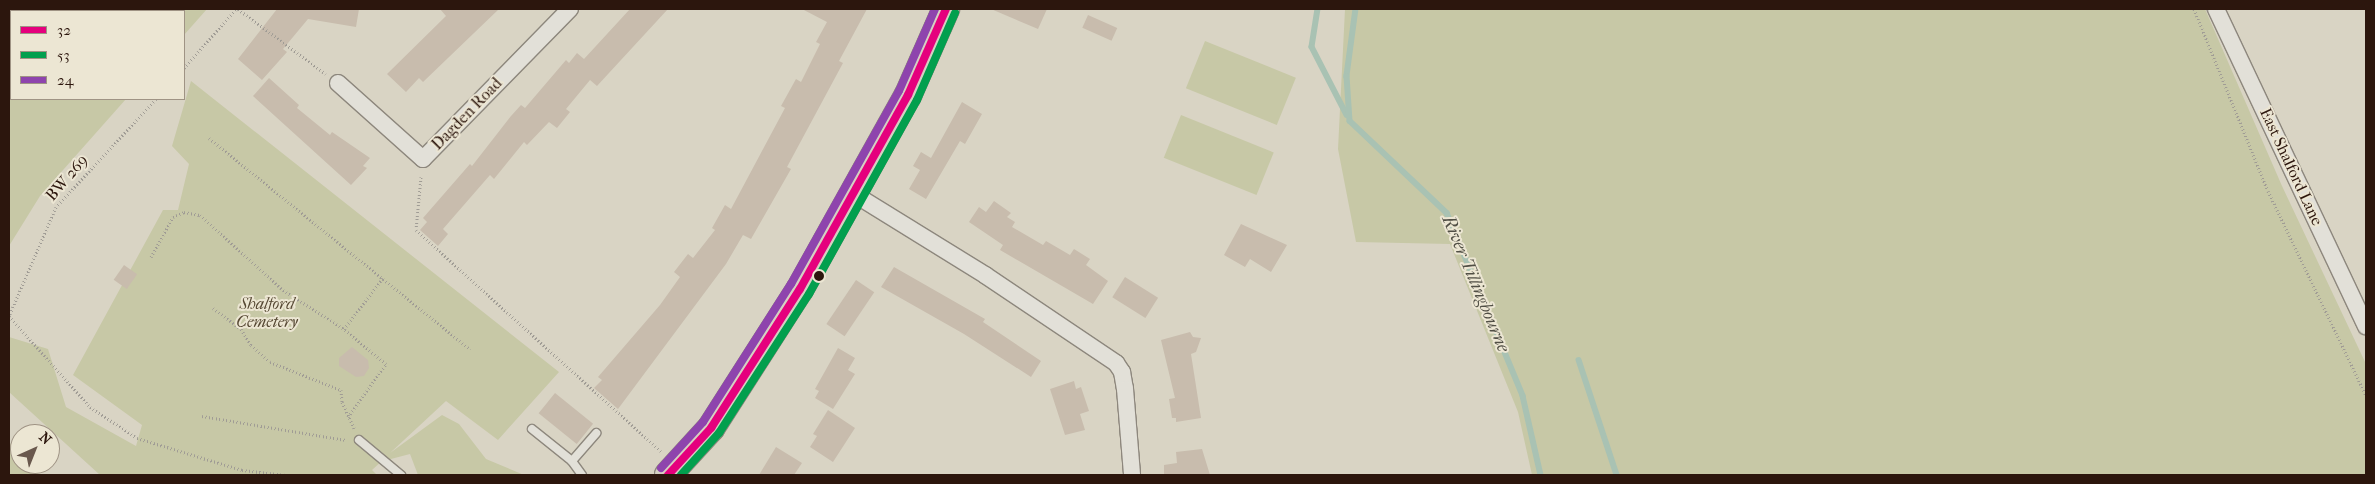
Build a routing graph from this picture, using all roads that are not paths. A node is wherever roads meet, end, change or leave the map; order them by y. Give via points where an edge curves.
1 (570, 9) edge
2 (946, 9) edge
3 (2216, 9) edge
4 (338, 83) road end
5 (854, 194) junction
6 (2366, 326) edge
7 (532, 429) dead end
8 (596, 433) dead end
9 (359, 440) road end
10 (572, 461) junction
11 (673, 472) edge
12 (401, 475) edge
13 (582, 475) edge
14 (1132, 475) edge

1 - 4 street, Dagden Road via 423,159
2 - 5 main road via 908,95
3 - 6 street, East Shalford Lane
5 - 11 main road via 800,290 711,428
5 - 14 street via 985,275 1116,364 1122,372 1125,389
7 - 10 lane
8 - 10 lane
9 - 12 lane
10 - 13 lane

